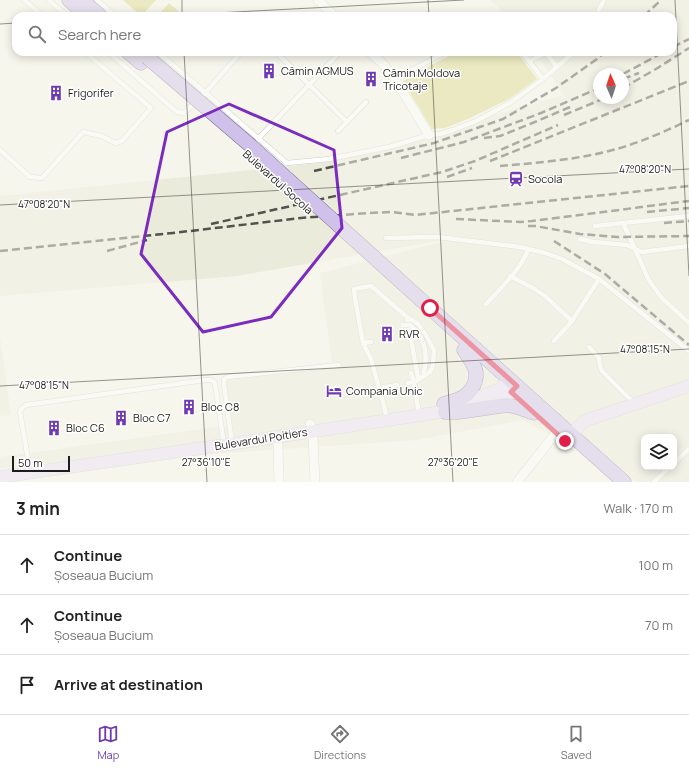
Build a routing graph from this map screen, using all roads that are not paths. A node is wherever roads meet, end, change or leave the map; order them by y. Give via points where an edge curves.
1 (24, 0) edge
2 (49, 0) edge
3 (69, 0) edge
4 (82, 0) edge
5 (97, 0) edge
6 (318, 0) edge
7 (604, 0) edge
8 (38, 12) edge
9 (62, 12) edge
10 (82, 12) edge
11 (96, 12) edge
12 (111, 12) edge
13 (330, 12) edge
14 (598, 12) edge
15 (90, 56) edge
16 (113, 56) edge
17 (147, 56) edge
18 (237, 56) edge
19 (280, 56) edge
20 (336, 56) edge
21 (374, 56) edge
22 (438, 56) edge
23 (525, 56) edge
24 (538, 56) edge
25 (549, 56) edge
26 (569, 56) edge
27 (529, 61) junction
28 (557, 67) junction
29 (395, 79) junction
30 (543, 79) junction
31 (309, 84) junction
32 (205, 93) junction
33 (366, 102) dead end
34 (347, 122) junction
35 (338, 131) dead end
36 (429, 135) junction
37 (258, 139) junction
38 (0, 150) edge
39 (689, 216) edge
40 (623, 223) junction
41 (595, 226) dead end
42 (386, 238) dead end
43 (580, 239) dead end
44 (689, 246) edge
45 (528, 249) junction
46 (634, 249) junction
47 (510, 276) junction
48 (598, 279) junction
49 (486, 304) dead end
50 (427, 311) junction
51 (407, 317) junction
52 (572, 320) junction
53 (689, 323) edge
54 (403, 325) dead end
55 (554, 341) dead end
56 (371, 342) dead end
57 (363, 343) junction
58 (588, 347) dead end
59 (464, 350) junction
60 (689, 351) edge
61 (339, 365) dead end
62 (411, 373) dead end
63 (416, 380) junction
64 (408, 383) dead end
65 (397, 385) dead end
66 (510, 386) junction
67 (689, 386) edge
68 (379, 388) junction
69 (633, 404) junction
70 (444, 408) junction
71 (418, 411) junction
72 (534, 413) junction
73 (386, 416) junction
74 (311, 428) junction
75 (277, 436) junction
76 (564, 436) junction
77 (228, 440) junction
78 (689, 449) edge
79 (677, 460) edge
80 (29, 465) junction
81 (0, 469) edge
82 (667, 470) edge
83 (0, 477) edge
84 (279, 482) edge
85 (315, 482) edge
86 (517, 482) edge
87 (612, 482) edge
88 (624, 482) edge
89 (654, 482) edge

1 - 8 lane
2 - 9 lane
3 - 10 main road
4 - 11 main road
5 - 12 lane
6 - 13 street
7 - 14 lane
15 - 38 lane via 151,108 122,141 115,143 102,136 83,132 42,178 30,177
16 - 32 lane via 177,112 184,113
17 - 32 lane
17 - 50 main road, Bulevardul Socola via 246,152
18 - 32 lane
19 - 31 lane
20 - 31 lane
21 - 29 street
22 - 29 lane
23 - 27 lane
24 - 27 lane
25 - 28 lane
26 - 28 lane
27 - 30 lane
28 - 30 lane
29 - 36 street
30 - 36 lane via 510,103 476,121 440,134
31 - 34 lane
31 - 37 lane
32 - 37 lane
33 - 34 lane
34 - 35 lane
36 - 37 lane via 337,158 286,164
39 - 40 lane
40 - 41 lane
40 - 46 lane
42 - 45 lane via 438,237
43 - 46 lane via 627,245
44 - 46 lane via 642,252
45 - 47 lane via 526,256
45 - 48 lane via 562,259
46 - 53 lane via 648,279 661,297
47 - 49 lane
47 - 52 lane via 545,296
48 - 52 lane
48 - 60 lane
50 - 59 main road
50 - 66 main road
51 - 57 lane via 371,286 354,289
51 - 63 lane
51 - 63 lane via 418,324 434,350 430,372
52 - 55 lane
54 - 63 lane, bridge via 410,325 416,329 426,355 424,372
56 - 57 lane
57 - 68 lane via 371,359
58 - 69 lane via 599,358 602,371
59 - 66 main road
59 - 70 main road via 472,361 476,373 475,383 461,398
61 - 77 lane via 227,377 224,384
62 - 63 lane
63 - 64 lane
63 - 71 lane
65 - 68 lane
66 - 70 main road, Bulevardul Poitiers
66 - 72 main road
66 - 76 main road
67 - 69 main road
68 - 73 lane
69 - 76 main road via 584,421
70 - 71 main road, Bulevardul Poitiers
70 - 72 main road via 458,412 507,405
71 - 73 main road, Bulevardul Poitiers
72 - 76 main road
73 - 74 main road, Bulevardul Poitiers
74 - 75 main road, Bulevardul Poitiers
74 - 77 main road, Bulevardul Poitiers
74 - 85 street
75 - 77 main road, Bulevardul Poitiers
75 - 84 street
76 - 86 street
76 - 87 main road
76 - 88 main road
77 - 80 main road, Bulevardul Poitiers
77 - 80 lane via 215,383 211,380 26,405 20,412
77 - 83 main road, Bulevardul Poitiers
78 - 79 lane
80 - 81 main road, Bulevardul Poitiers
82 - 89 lane

